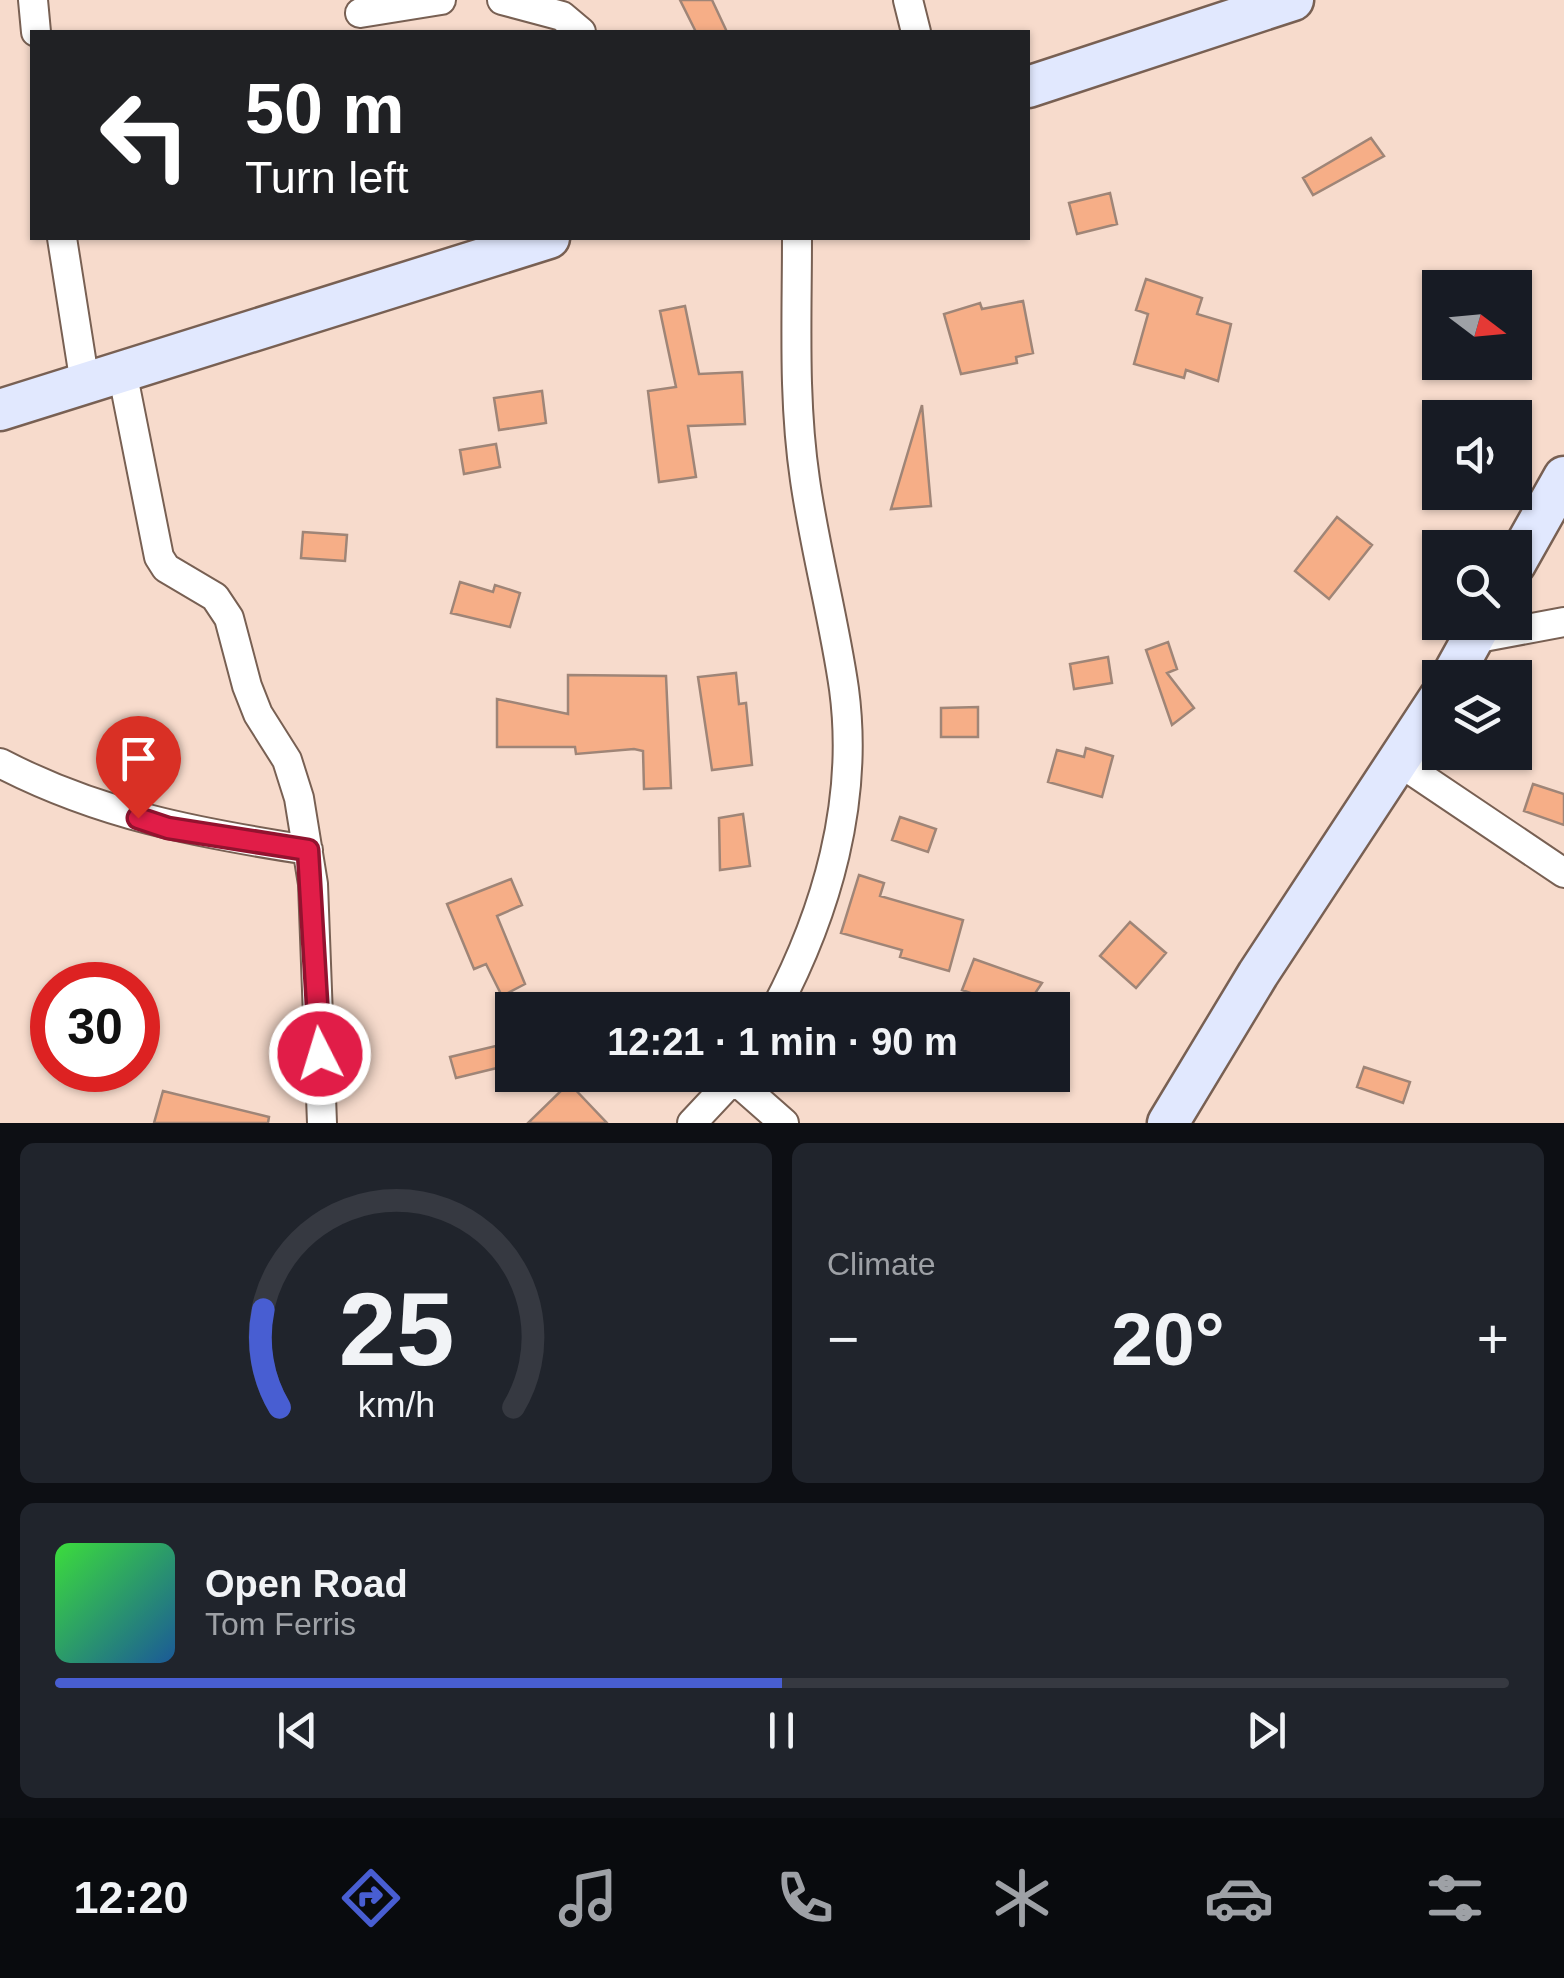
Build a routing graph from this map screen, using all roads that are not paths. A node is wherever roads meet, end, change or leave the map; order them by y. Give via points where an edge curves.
1 (33, 0) edge
2 (440, 0) edge
3 (502, 0) edge
4 (908, 0) edge
5 (1293, 0) edge
6 (360, 13) dead end
7 (36, 30) edge
8 (579, 30) edge
9 (916, 30) edge
10 (1030, 87) edge
11 (63, 240) edge
12 (544, 240) edge
13 (798, 240) edge
14 (104, 378) junction
15 (0, 410) edge
16 (1564, 477) edge
17 (1532, 534) edge
18 (1564, 622) edge
19 (1532, 625) edge
20 (1422, 725) edge
21 (1398, 762) junction
22 (0, 763) edge
23 (308, 850) junction
24 (1564, 873) edge
25 (785, 992) edge
26 (721, 1092) edge
27 (751, 1092) edge
28 (322, 1123) edge
29 (692, 1123) edge
30 (784, 1123) edge
31 (1168, 1123) edge

1 - 7 street
2 - 6 street
3 - 8 street via 562,16
4 - 9 street
5 - 10 main road
11 - 14 street
12 - 14 main road
13 - 25 street via 797,414 844,688 846,754 844,808 826,893
14 - 15 main road
14 - 23 street via 159,557 214,597 229,618 258,714 287,760
16 - 17 main road
18 - 19 street
20 - 21 main road
21 - 24 street
21 - 31 main road
22 - 23 street via 48,788 168,828
23 - 28 street
26 - 29 street
27 - 30 street

